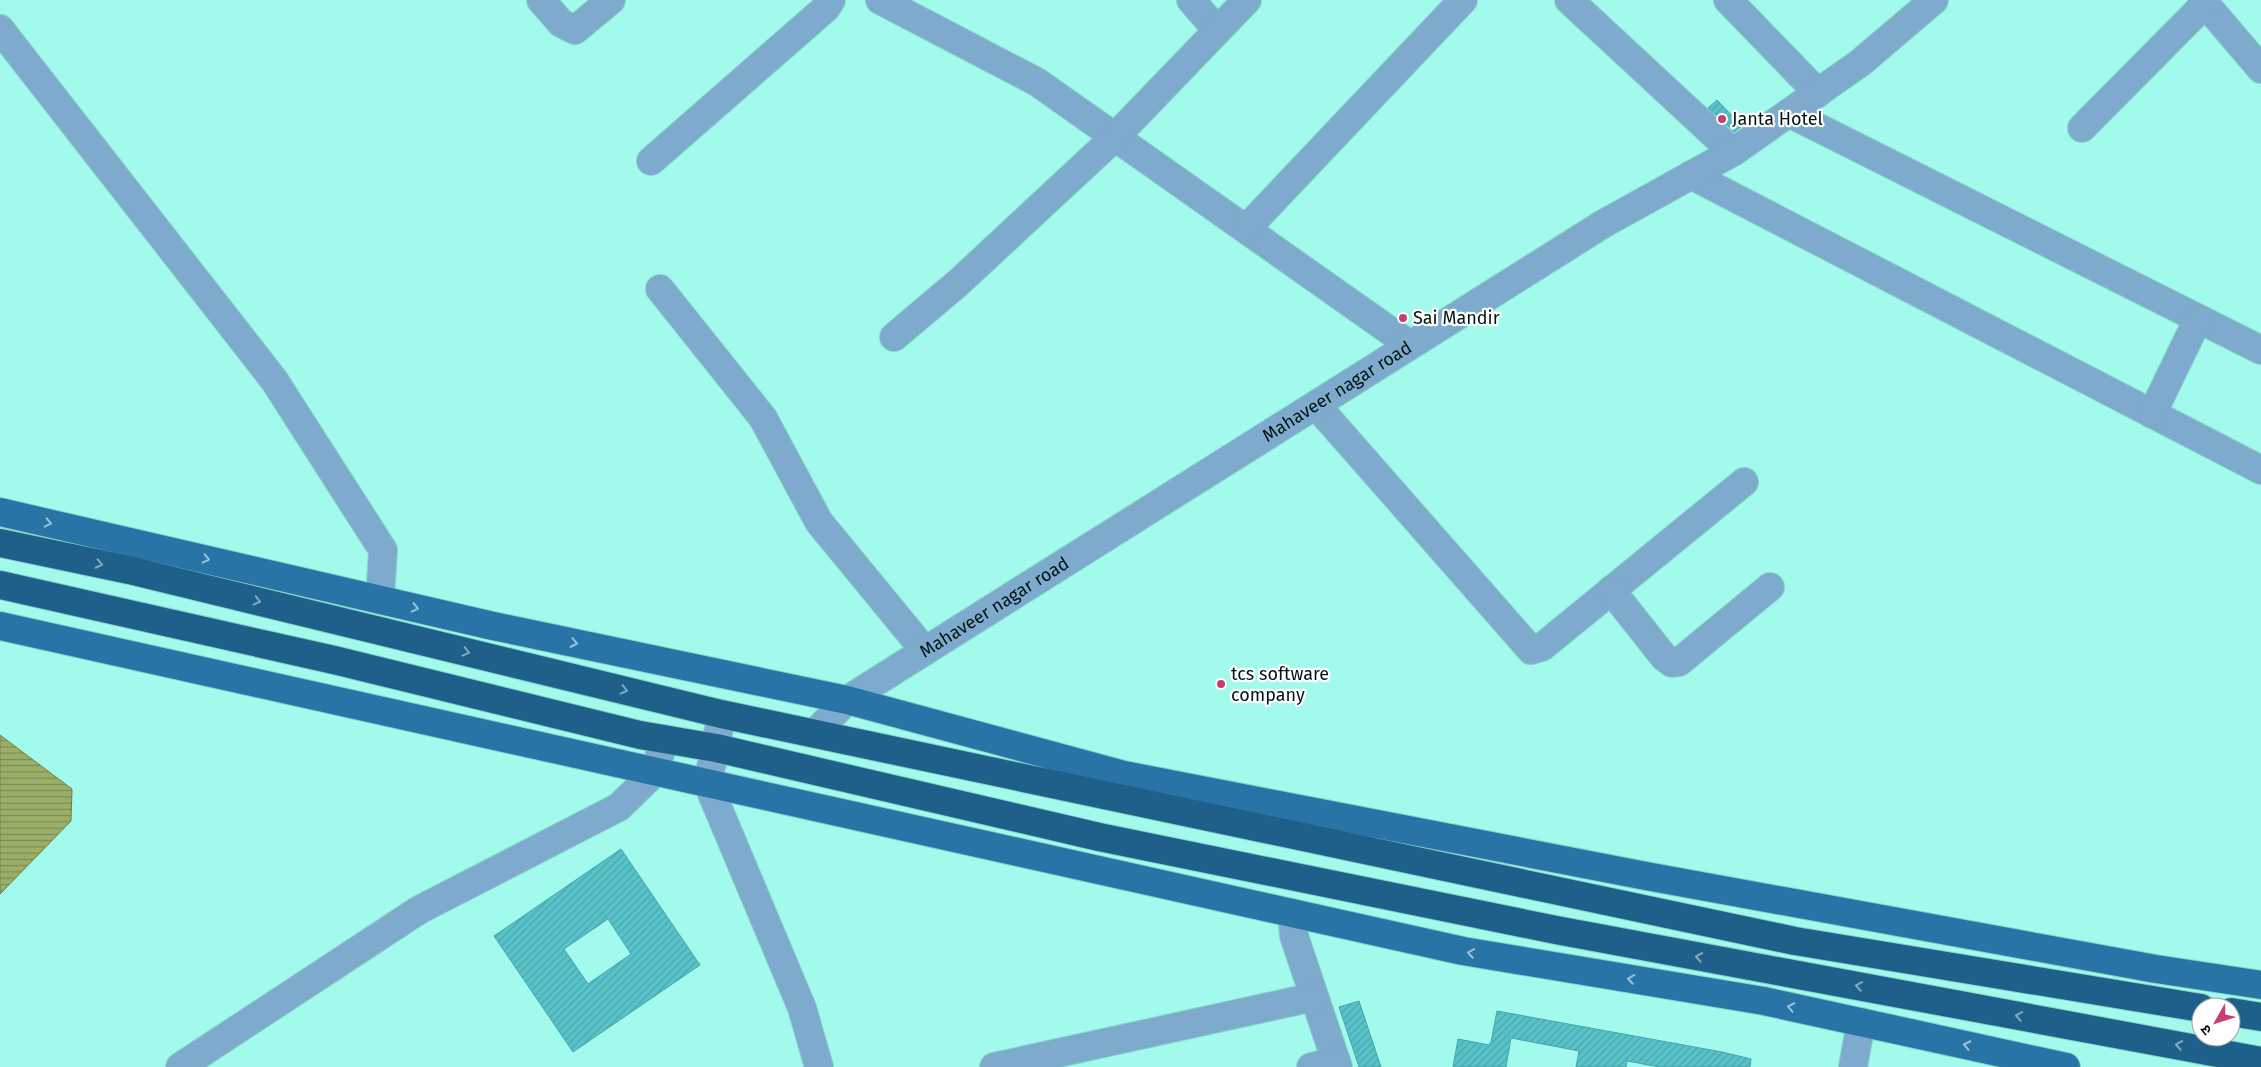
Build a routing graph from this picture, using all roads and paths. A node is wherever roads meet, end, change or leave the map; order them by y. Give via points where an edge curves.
1 (540, 0) edge
2 (611, 0) edge
3 (831, 0) edge
4 (880, 0) edge
5 (1191, 0) edge
6 (1247, 0) edge
7 (1463, 0) edge
8 (1569, 0) edge
9 (1728, 0) edge
10 (1934, 0) edge
11 (2203, 2) edge
12 (0, 29) edge
13 (1218, 30) junction
14 (2261, 69) edge
15 (1818, 93) junction
16 (1789, 113) junction
17 (2082, 128) dead end
18 (1115, 137) junction
19 (1733, 152) junction
20 (651, 161) dead end
21 (1691, 175) junction
22 (1246, 229) junction
23 (660, 289) dead end
24 (2198, 319) junction
25 (894, 337) dead end
26 (1410, 346) junction
27 (2261, 350) edge
28 (1316, 405) junction
29 (2152, 414) junction
30 (2261, 470) edge
31 (1744, 482) dead end
32 (0, 512) edge
33 (0, 543) edge
34 (0, 585) edge
35 (1770, 587) dead end
36 (1611, 590) junction
37 (380, 600) junction
38 (0, 626) edge
39 (925, 651) junction
40 (847, 700) junction
41 (720, 714) junction
42 (815, 733) junction
43 (664, 739) junction
44 (716, 748) junction
45 (655, 772) junction
46 (707, 782) junction
47 (1292, 913) junction
48 (2261, 985) edge
49 (1314, 997) junction
50 (2191, 1006) edge
51 (2241, 1014) edge
52 (2261, 1017) edge
53 (1861, 1022) junction
54 (2261, 1061) edge
55 (1328, 1065) edge
56 (180, 1067) edge
57 (818, 1067) edge
58 (994, 1067) edge
59 (1853, 1067) edge
60 (2066, 1067) edge

1 - 2 street via 561,23 575,30
3 - 20 street via 826,8
4 - 18 street via 1037,82
5 - 13 street
6 - 13 street
7 - 22 street
8 - 19 street
9 - 15 street
10 - 15 street, Mahaveer nagar road via 1860,63
11 - 14 street
11 - 17 street
12 - 37 street via 274,380 383,550
13 - 18 street
15 - 16 street, Mahaveer nagar road
16 - 19 street, Mahaveer nagar road
16 - 24 street
18 - 22 street
18 - 25 street via 958,283
19 - 21 street, Mahaveer nagar road
21 - 26 street, Mahaveer nagar road via 1603,224
21 - 29 street
22 - 26 street
23 - 39 street via 763,418 819,522
24 - 27 street
24 - 29 street
26 - 28 street, Mahaveer nagar road
28 - 36 street via 1530,650 1542,647
28 - 39 street, Mahaveer nagar road
29 - 30 street
31 - 36 street
32 -> 37 main road
33 -> 41 highway via 138,572
34 - 43 highway
35 - 36 street via 1680,662 1672,663
37 -> 40 main road
38 - 45 main road
39 - 40 street, Mahaveer nagar road
40 - 42 street, Mahaveer nagar road
40 - 48 main road via 1124,776 1656,878
41 - 42 highway
41 - 44 street
42 - 50 highway via 1795,941
43 - 44 highway
43 - 45 street
44 - 46 street
54 -> 44 highway via 1556,930 1099,838
45 - 46 main road
45 - 56 street via 618,807 420,910
46 - 47 main road
46 - 57 street via 802,1008
47 - 49 street via 1294,936
53 -> 47 main road via 1764,1001 1463,951
49 - 55 street
49 - 58 street
51 - 52 highway
53 - 59 street
60 -> 53 main road

